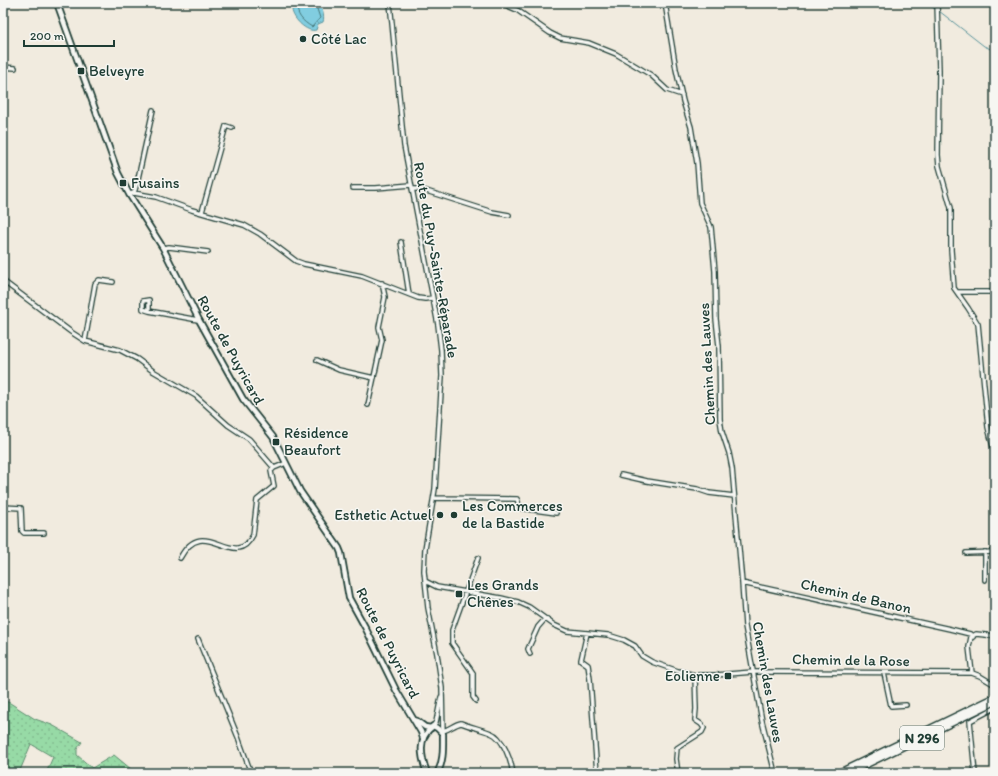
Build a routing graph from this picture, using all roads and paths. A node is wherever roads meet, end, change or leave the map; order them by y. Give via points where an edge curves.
1 (57, 3) edge
2 (390, 3) edge
3 (501, 3) edge
4 (665, 3) edge
5 (937, 3) edge
6 (3, 67) edge
7 (15, 68) dead end
8 (682, 95) junction
9 (153, 110) dead end
10 (232, 128) dead end
11 (412, 187) junction
12 (353, 188) dead end
13 (132, 193) junction
14 (202, 212) junction
15 (509, 215) dead end
16 (401, 242) dead end
17 (163, 248) junction
18 (208, 252) dead end
19 (3, 281) edge
20 (113, 282) dead end
21 (382, 283) junction
22 (957, 292) junction
23 (995, 292) edge
24 (409, 294) junction
25 (432, 298) junction
26 (149, 311) dead end
27 (199, 320) junction
28 (85, 341) junction
29 (318, 360) dead end
30 (374, 378) junction
31 (368, 405) dead end
32 (995, 454) edge
33 (286, 463) junction
34 (274, 468) junction
35 (621, 475) dead end
36 (734, 496) junction
37 (434, 498) junction
38 (3, 507) edge
39 (556, 513) dead end
40 (44, 533) dead end
41 (985, 552) junction
42 (995, 552) edge
43 (966, 553) dead end
44 (180, 558) dead end
45 (478, 558) dead end
46 (985, 580) dead end
47 (425, 581) junction
48 (742, 583) junction
49 (437, 587) junction
50 (465, 593) junction
51 (426, 595) junction
52 (545, 619) junction
53 (587, 633) junction
54 (995, 636) edge
55 (972, 638) junction
56 (198, 640) dead end
57 (530, 654) dead end
58 (753, 672) junction
59 (884, 673) junction
60 (972, 673) junction
61 (695, 675) junction
62 (995, 685) edge
63 (442, 688) junction
64 (994, 698) edge
65 (476, 700) dead end
66 (906, 705) dead end
67 (995, 708) edge
68 (414, 718) junction
69 (432, 727) junction
70 (443, 732) junction
71 (423, 738) junction
72 (251, 773) edge
73 (427, 773) edge
74 (437, 773) edge
75 (513, 773) edge
76 (597, 773) edge
77 (678, 773) edge
78 (775, 773) edge
79 (838, 773) edge
80 (849, 773) edge
81 (975, 773) edge

1 - 13 main road, Route de Puyricard via 118,173
2 - 11 street, Route du Puy-Sainte-Réparade via 402,129
3 - 8 street via 517,10 560,38 589,43 616,54 651,76 667,90
4 - 8 street, Chemin des Lauves
5 - 22 street via 938,155 951,208 951,250 954,288
6 - 7 street
8 - 36 street, Chemin des Lauves via 691,127 700,203 711,227 719,346 720,419 731,460
9 - 13 street via 138,183
10 - 14 street via 226,126
11 - 12 street
11 - 15 street
11 - 25 street, Route du Puy-Sainte-Réparade
13 - 14 street via 156,197
13 - 17 main road, Route de Puyricard
14 - 21 street via 252,229 296,261
16 - 24 street
17 - 18 street
17 - 27 main road, Route de Puyricard
19 - 28 street
20 - 28 street via 99,280 95,284
21 - 24 street
21 - 30 street via 385,297 379,327 382,340
22 - 23 street
22 - 32 street via 978,324 988,427
24 - 25 street via 425,299
25 - 37 street, Route du Puy-Sainte-Réparade via 441,350 442,376
26 - 27 street
27 - 33 main road, Route de Puyricard via 243,400 273,437
28 - 34 street via 120,350 196,396 228,425 249,439
29 - 30 street via 339,370
30 - 31 street
33 - 34 street
33 - 68 main road, Route de Puyricard via 300,491 339,548 348,598 366,627 396,690
34 - 44 street via 271,471 274,486 257,500 253,535 250,540 241,547 234,548 206,540 196,540 183,551
35 - 36 street
36 - 48 street, Chemin des Lauves
37 - 39 street via 517,499 520,508
37 - 47 street, Route du Puy-Sainte-Réparade via 425,549
38 - 40 street via 21,508 24,533
41 - 42 street
41 - 43 street
41 - 46 street
45 - 50 street
47 - 49 street, Chemin de la Rose
47 - 51 street, Route du Puy-Sainte-Réparade
48 - 55 street, Chemin de Banon via 970,634
48 - 58 street, Chemin des Lauves via 745,626
49 - 50 street, Chemin de la Rose
49 - 51 street via 429,590
50 - 52 street, Chemin de la Rose via 518,602
50 - 65 street via 452,630 452,643 473,673 473,697
51 - 63 street, Route du Puy-Sainte-Réparade
52 - 53 street, Chemin de la Rose via 567,631
52 - 57 street via 538,627 528,649
53 - 61 street, Chemin de la Rose via 624,640 635,646 642,656 652,662
53 - 76 street via 581,660 588,665 590,679
54 - 55 street, Chemin de Banon via 976,634
55 - 60 street
56 - 72 street
58 - 59 street, Chemin de la Rose
58 - 61 street, Chemin de la Rose
58 - 78 street, Chemin des Lauves
59 - 60 street, Chemin de la Rose
59 - 66 street via 891,706
60 - 62 street, Chemin de la Rose
61 - 77 street via 695,720 704,728 702,732 677,748
63 - 69 street, Route du Puy-Sainte-Réparade via 436,722
63 - 70 street, Route du Puy-Sainte-Réparade
64 - 79 highway, N 296
64 - 80 highway, N 296
67 - 81 street via 970,720
68 - 69 main road, Route de Puyricard via 422,725
68 - 71 main road, Route de Puyricard
69 - 70 main road, Route de Puyricard
69 - 71 main road
70 - 74 main road via 443,753
70 - 75 street via 461,723 493,733 500,739
71 - 73 main road, Route de Puyricard via 422,758

